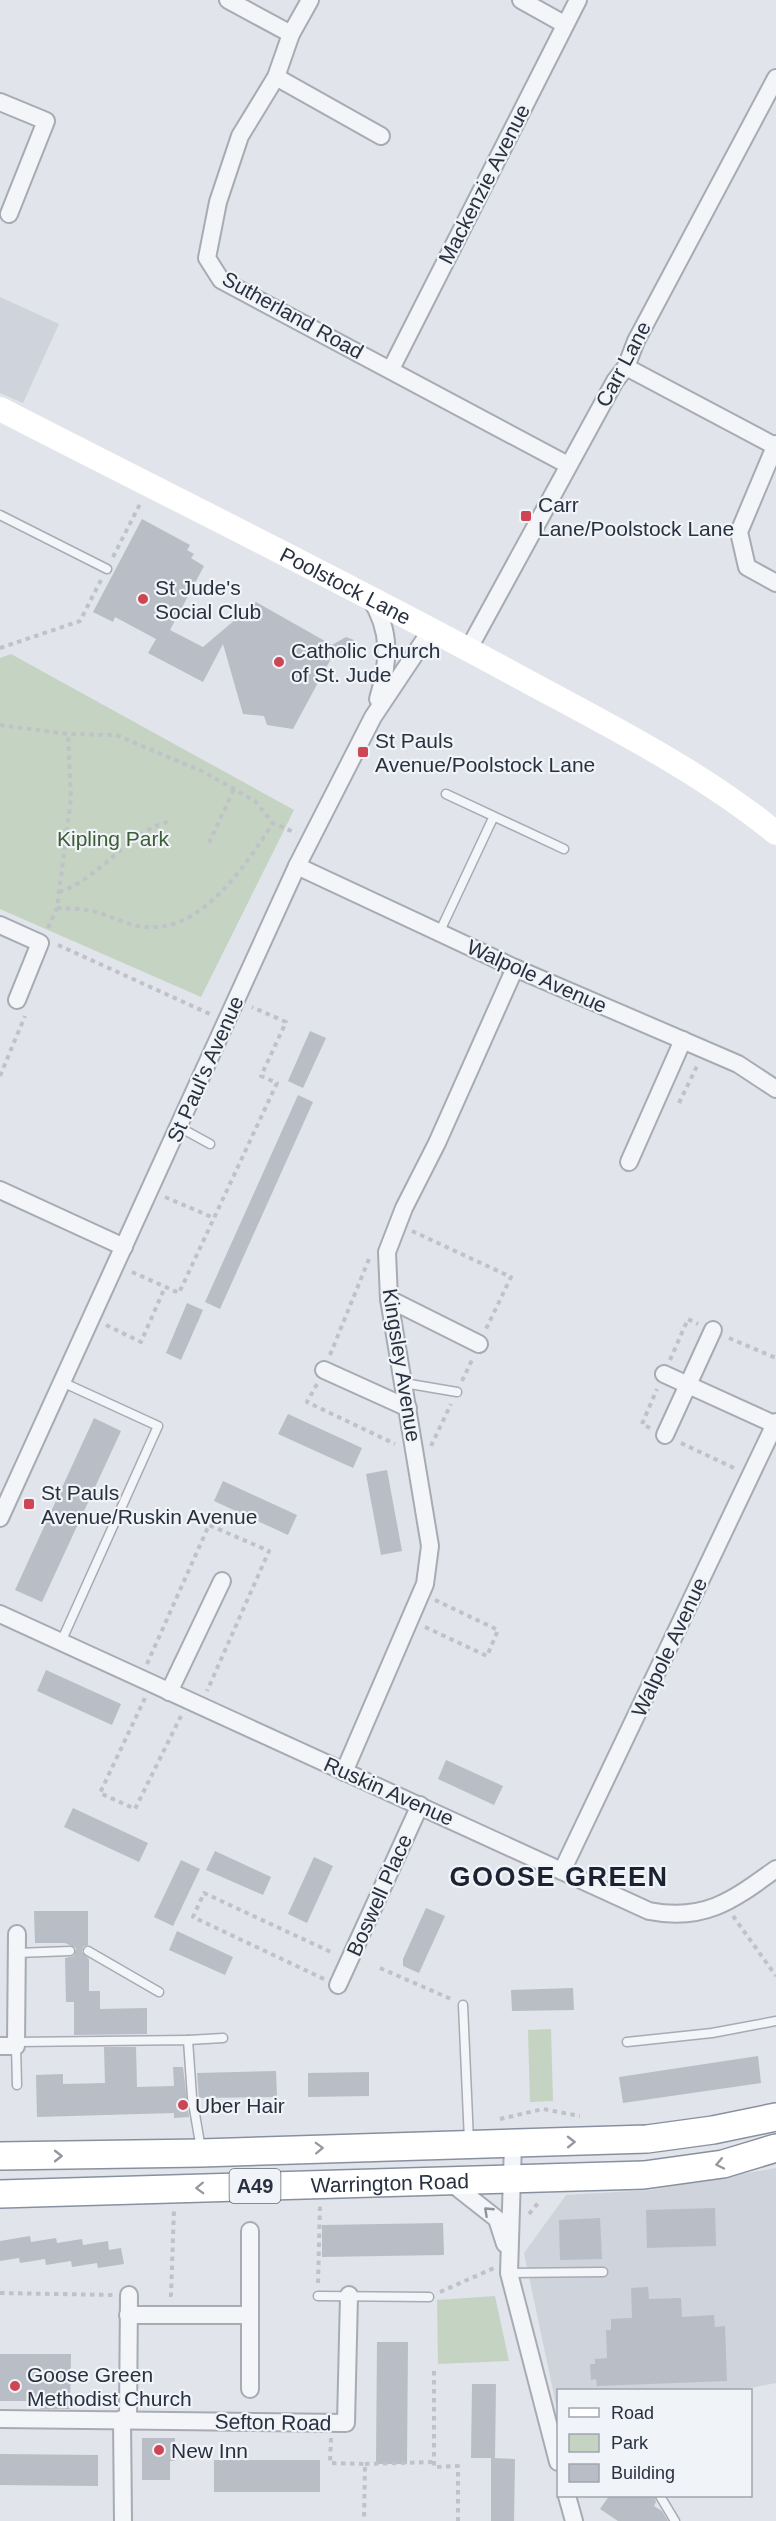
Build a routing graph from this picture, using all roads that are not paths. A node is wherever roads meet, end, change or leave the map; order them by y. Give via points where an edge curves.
1 (228, 0) edge
2 (310, 0) edge
3 (521, 0) edge
4 (578, 0) edge
5 (564, 24) junction
6 (291, 34) junction
7 (276, 77) junction
8 (776, 78) edge
9 (0, 102) edge
10 (381, 136) dead end
11 (11, 215) edge
12 (626, 367) junction
13 (391, 369) junction
14 (0, 409) edge
15 (775, 445) edge
16 (568, 465) junction
17 (0, 515) edge
18 (107, 569) road end
19 (776, 583) edge
20 (370, 597) junction
21 (431, 630) junction
22 (468, 650) junction
23 (373, 717) junction
24 (446, 794) dead end
25 (494, 818) junction
26 (776, 833) edge
27 (564, 849) dead end
28 (297, 866) junction
29 (0, 925) edge
30 (440, 931) junction
31 (515, 968) junction
32 (17, 1000) road end
33 (683, 1041) junction
34 (776, 1089) edge
35 (179, 1127) junction
36 (210, 1144) dead end
37 (629, 1162) dead end
38 (0, 1190) edge
39 (124, 1247) junction
40 (389, 1299) junction
41 (713, 1330) dead end
42 (479, 1344) dead end
43 (324, 1370) dead end
44 (664, 1374) dead end
45 (62, 1382) junction
46 (404, 1383) junction
47 (688, 1385) junction
48 (457, 1392) dead end
49 (408, 1408) junction
50 (776, 1424) edge
51 (665, 1435) dead end
52 (0, 1518) edge
53 (222, 1581) dead end
54 (0, 1614) edge
55 (61, 1642) junction
56 (169, 1692) junction
57 (344, 1772) junction
58 (420, 1804) junction
59 (776, 1869) edge
60 (562, 1871) junction
61 (17, 1934) dead end
62 (70, 1951) dead end
63 (88, 1951) dead end
64 (17, 1953) junction
65 (338, 1985) road end
66 (159, 1992) dead end
67 (463, 2005) road end
68 (776, 2021) edge
69 (223, 2038) dead end
70 (188, 2040) junction
71 (627, 2042) dead end
72 (11, 2045) edge
73 (17, 2085) dead end
74 (776, 2117) edge
75 (513, 2143) junction
76 (469, 2145) junction
77 (776, 2148) edge
78 (201, 2153) junction
79 (0, 2156) edge
80 (510, 2178) junction
81 (448, 2180) junction
82 (0, 2194) edge
83 (250, 2231) dead end
84 (509, 2265) junction
85 (603, 2272) dead end
86 (129, 2295) road end
87 (318, 2295) road end
88 (349, 2295) junction
89 (429, 2297) road end
90 (129, 2315) junction
91 (250, 2315) junction
92 (250, 2389) dead end
93 (0, 2419) edge
94 (125, 2419) junction
95 (557, 2452) edge
96 (567, 2497) edge
97 (661, 2497) edge
98 (123, 2521) edge
99 (574, 2521) edge
100 (675, 2521) edge

1 - 6 street
2 - 6 street, Sutherland Road
3 - 5 street
4 - 5 street, Mackenzie Avenue
5 - 13 street, Mackenzie Avenue
6 - 7 street, Sutherland Road
7 - 10 street
7 - 13 street, Sutherland Road via 240,136 218,202 207,258 221,280
8 - 12 street, Carr Lane via 636,341
9 - 11 street via 46,121
12 - 15 street
12 - 16 street, Carr Lane
13 - 16 street, Sutherland Road
14 - 20 main road, Poolstock Lane
15 - 19 street via 740,532 747,567
16 - 22 street, Carr Lane
17 - 18 lane
20 - 21 main road, Poolstock Lane
20 - 23 street via 387,638 386,673
21 - 22 main road, Poolstock Lane
21 - 23 street, St Paul's Avenue
22 - 26 main road, Poolstock Lane via 678,764
23 - 28 street, St Paul's Avenue
24 - 25 lane
25 - 27 lane
25 - 30 lane
28 - 30 street, Walpole Avenue
28 - 35 street, St Paul's Avenue
29 - 32 street via 40,943
30 - 31 street, Walpole Avenue
31 - 33 street, Walpole Avenue
31 - 40 street, Kingsley Avenue via 387,1252
33 - 34 street, Walpole Avenue via 738,1064
33 - 37 street
35 - 36 lane
35 - 39 street, St Paul's Avenue
38 - 39 street
39 - 45 street, St Paul's Avenue
40 - 42 street
40 - 46 street, Kingsley Avenue
41 - 47 street
43 - 49 street
44 - 47 street
45 - 52 street, St Paul's Avenue
45 - 55 lane via 159,1426
46 - 48 lane
46 - 49 street, Kingsley Avenue
47 - 50 street
47 - 51 street
49 - 57 street, Kingsley Avenue via 430,1546 421,1594
50 - 60 street, Walpole Avenue
53 - 56 street
54 - 55 street, Ruskin Avenue
55 - 56 street, Ruskin Avenue
56 - 57 street, Ruskin Avenue
57 - 58 street, Ruskin Avenue
58 - 60 street, Ruskin Avenue
58 - 65 street, Boswell Place
59 - 60 street, Ruskin Avenue via 725,1904 698,1913 664,1914
61 - 64 street
62 - 64 lane
63 - 66 lane
64 - 72 street
67 - 76 lane
68 - 71 lane
69 - 70 lane
70 - 72 lane
70 - 78 lane
72 - 73 lane
75 -> 74 highway, Warrington Road / A49 via 647,2139
75 - 76 highway, Warrington Road / A49
75 - 80 street
78 -> 76 highway, Warrington Road / A49
77 -> 80 highway, Warrington Road / A49 via 682,2171
79 -> 78 highway, Warrington Road / A49
80 - 81 highway, Warrington Road / A49
80 - 84 street
81 -> 82 highway, Warrington Road / A49
84 -> 81 street via 496,2219
83 - 91 street
84 - 85 lane
84 - 95 street
86 - 90 street
87 - 88 lane
88 - 89 lane
88 - 94 street, Sefton Road via 346,2423
90 - 91 street
90 - 94 street
91 - 92 street
93 - 94 street, Sefton Road
94 - 98 street
96 - 99 street
97 - 100 lane

